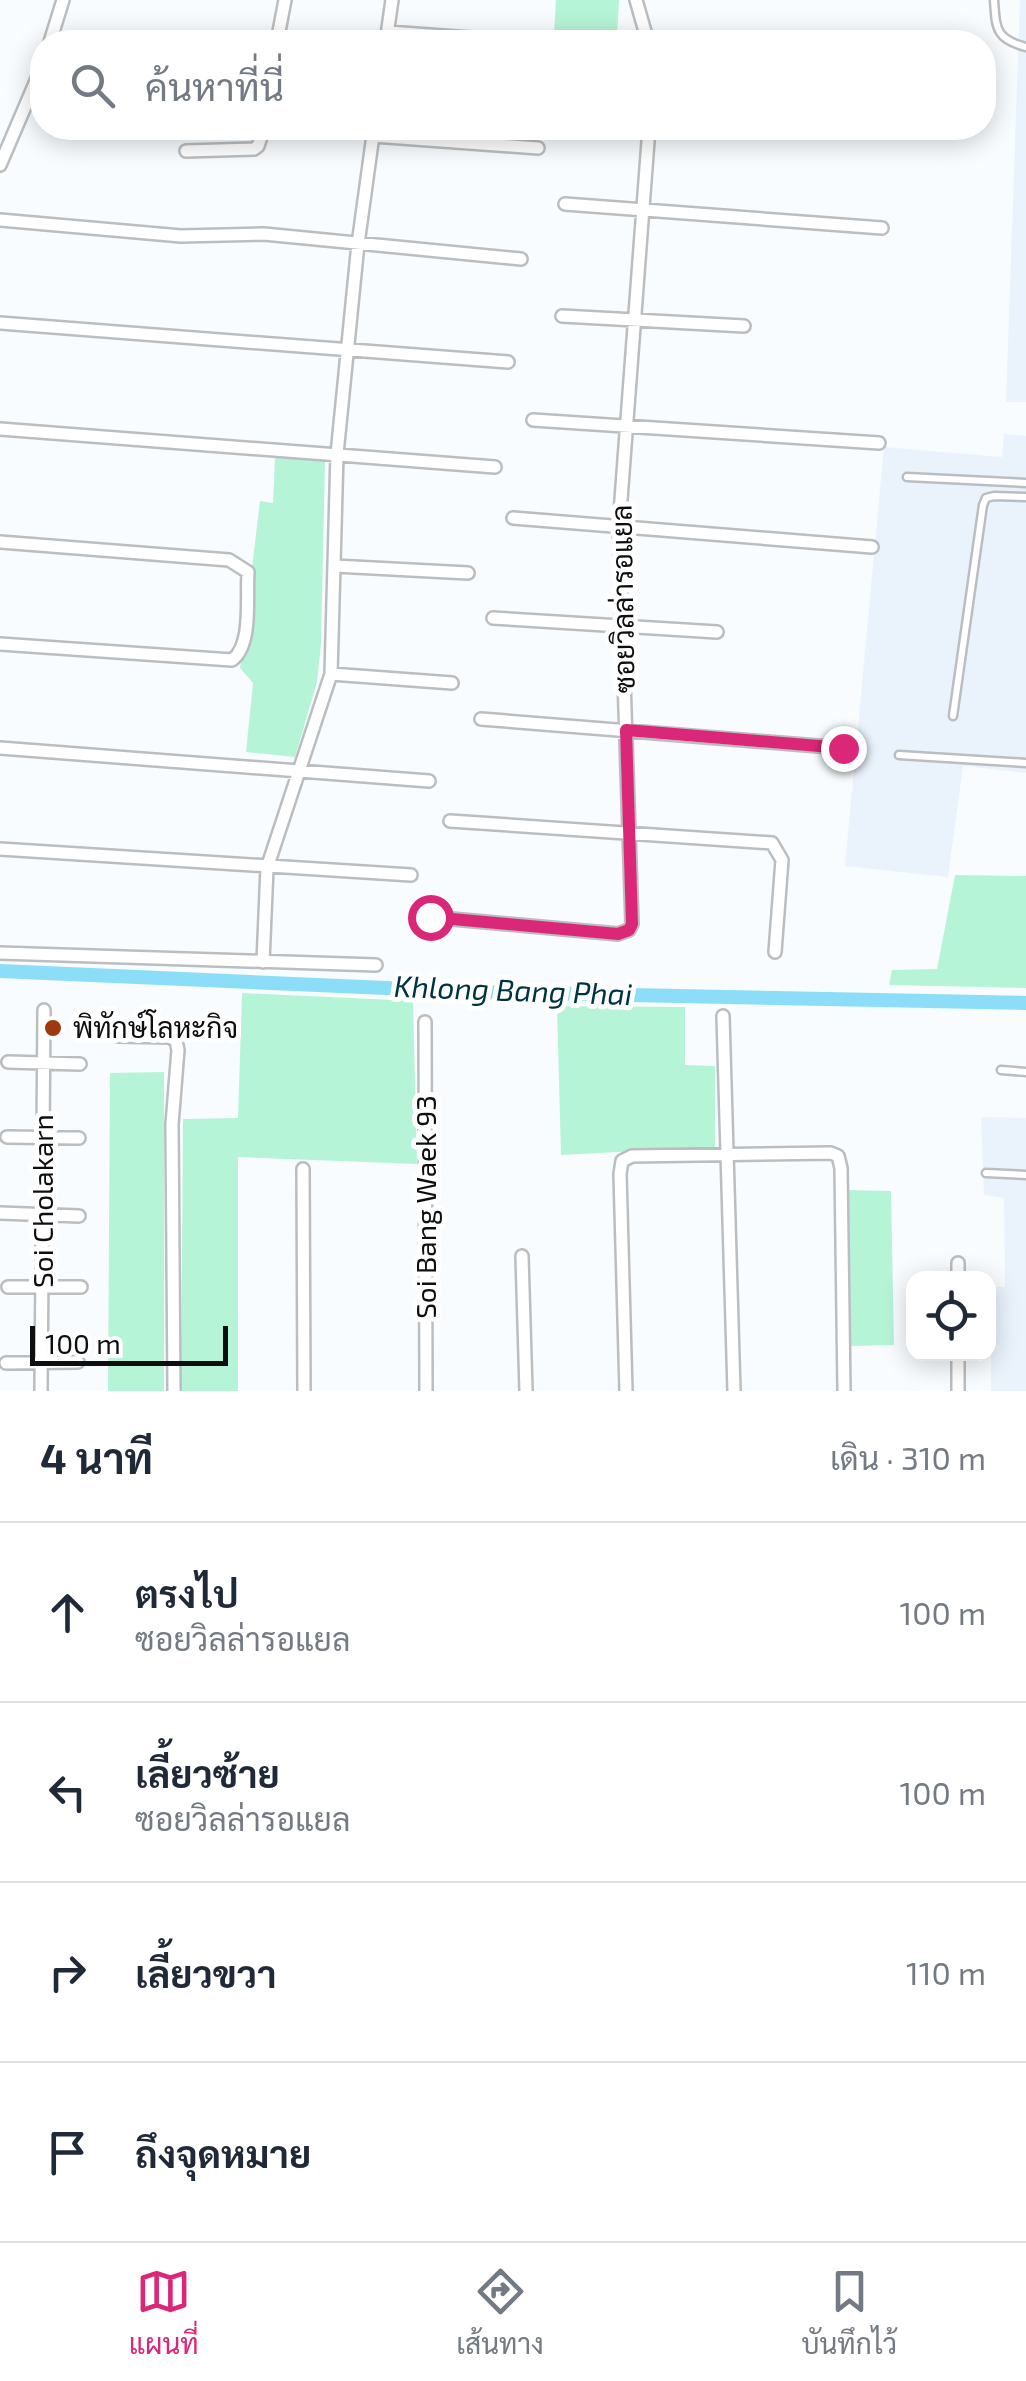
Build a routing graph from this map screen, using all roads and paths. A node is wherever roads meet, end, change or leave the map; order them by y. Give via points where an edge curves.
1 (63, 0) edge
2 (286, 0) edge
3 (392, 0) edge
4 (636, 0) edge
5 (994, 0) edge
6 (54, 30) edge
7 (280, 30) edge
8 (388, 30) edge
9 (645, 30) edge
10 (1026, 48) edge
11 (30, 103) edge
12 (260, 140) edge
13 (372, 140) edge
14 (456, 140) edge
15 (648, 140) edge
16 (3, 148) edge
17 (538, 148) dead end
18 (186, 150) dead end
19 (0, 165) edge
20 (565, 204) dead end
21 (644, 210) junction
22 (0, 220) edge
23 (882, 228) dead end
24 (358, 244) junction
25 (521, 259) dead end
26 (562, 316) dead end
27 (636, 322) junction
28 (0, 323) edge
29 (744, 326) dead end
30 (347, 348) junction
31 (508, 362) dead end
32 (533, 420) dead end
33 (628, 424) junction
34 (0, 429) edge
35 (879, 442) dead end
36 (338, 454) junction
37 (495, 467) dead end
38 (907, 477) dead end
39 (1026, 483) edge
40 (1026, 497) edge
41 (513, 518) dead end
42 (619, 526) junction
43 (0, 542) edge
44 (872, 547) dead end
45 (335, 566) junction
46 (468, 573) dead end
47 (493, 618) dead end
48 (622, 628) junction
49 (718, 632) dead end
50 (0, 644) edge
51 (331, 674) junction
52 (452, 684) dead end
53 (953, 716) dead end
54 (481, 720) dead end
55 (626, 730) junction
56 (0, 748) edge
57 (843, 748) dead end
58 (899, 756) dead end
59 (1026, 763) edge
60 (299, 771) junction
61 (429, 781) dead end
62 (450, 821) dead end
63 (631, 834) junction
64 (0, 849) edge
65 (267, 868) junction
66 (411, 875) dead end
67 (430, 917) dead end
68 (0, 952) edge
69 (775, 952) dead end
70 (263, 962) junction
71 (376, 965) dead end
72 (44, 1010) dead end
73 (724, 1016) dead end
74 (425, 1022) dead end
75 (118, 1036) dead end
76 (8, 1062) dead end
77 (43, 1062) junction
78 (80, 1064) dead end
79 (1001, 1070) dead end
80 (1026, 1072) edge
81 (7, 1136) dead end
82 (43, 1138) junction
83 (79, 1138) dead end
84 (729, 1156) junction
85 (303, 1169) dead end
86 (986, 1173) dead end
87 (1026, 1175) edge
88 (0, 1213) edge
89 (43, 1214) junction
90 (79, 1216) dead end
91 (522, 1256) dead end
92 (958, 1263) dead end
93 (958, 1271) edge
94 (8, 1287) dead end
95 (42, 1287) junction
96 (81, 1288) dead end
97 (958, 1361) edge
98 (78, 1362) dead end
99 (6, 1363) dead end
100 (42, 1363) junction
101 (41, 1391) edge
102 (174, 1391) edge
103 (304, 1391) edge
104 (426, 1391) edge
105 (526, 1391) edge
106 (626, 1391) edge
107 (734, 1391) edge
108 (844, 1391) edge
109 (958, 1391) edge

1 - 6 street
2 - 7 street
3 - 8 street
4 - 9 street
5 - 10 lane via 1000,35
11 - 16 street
12 - 18 street via 254,150
13 - 24 street
14 - 17 street
15 - 21 street, ซอยวิลล่ารอแยล
16 - 19 street
20 - 21 street
21 - 23 street
21 - 27 street, ซอยวิลล่ารอแยล
22 - 24 street
24 - 25 street
24 - 30 street
26 - 27 street
27 - 29 street
27 - 33 street, ซอยวิลล่ารอแยล
28 - 30 street
30 - 31 street
30 - 36 street
32 - 33 street
33 - 35 street
33 - 42 street, ซอยวิลล่ารอแยล
34 - 36 street
36 - 37 street
36 - 45 street
38 - 39 lane
40 - 53 lane via 994,496 983,505
41 - 42 street
42 - 44 street
42 - 48 street, ซอยวิลล่ารอแยล
43 - 50 street via 229,560 248,572 244,643 232,660
45 - 46 street
45 - 51 street
47 - 48 street
48 - 49 street
48 - 55 street, ซอยวิลล่ารอแยล
51 - 52 street
51 - 60 street
54 - 55 street
55 - 57 street
55 - 63 street, ซอยวิลล่ารอแยล
56 - 60 street
58 - 59 lane
60 - 61 street
60 - 65 street
62 - 63 street
63 - 67 street, ซอยวิลล่ารอแยล via 629,930
63 - 69 street via 772,843 782,860
64 - 65 street
65 - 66 street
65 - 70 street
68 - 70 street
70 - 71 street
72 - 77 street, Soi Cholakarn
73 - 84 street
74 - 104 street, Soi Bang Waek 93
75 - 102 street via 170,1037 178,1050 172,1124
76 - 77 street
77 - 78 street
77 - 82 street, Soi Cholakarn
79 - 80 lane
81 - 82 street
82 - 83 street
82 - 89 street, Soi Cholakarn
84 - 106 street via 632,1156 622,1162
84 - 107 street
84 - 108 street via 838,1156
85 - 103 street
86 - 87 lane
88 - 89 street
89 - 90 street
89 - 95 street, Soi Cholakarn
91 - 105 street
92 - 93 street
94 - 95 street
95 - 96 street
95 - 100 street, Soi Cholakarn
97 - 109 street
98 - 100 street
99 - 100 street
100 - 101 street, Soi Cholakarn

